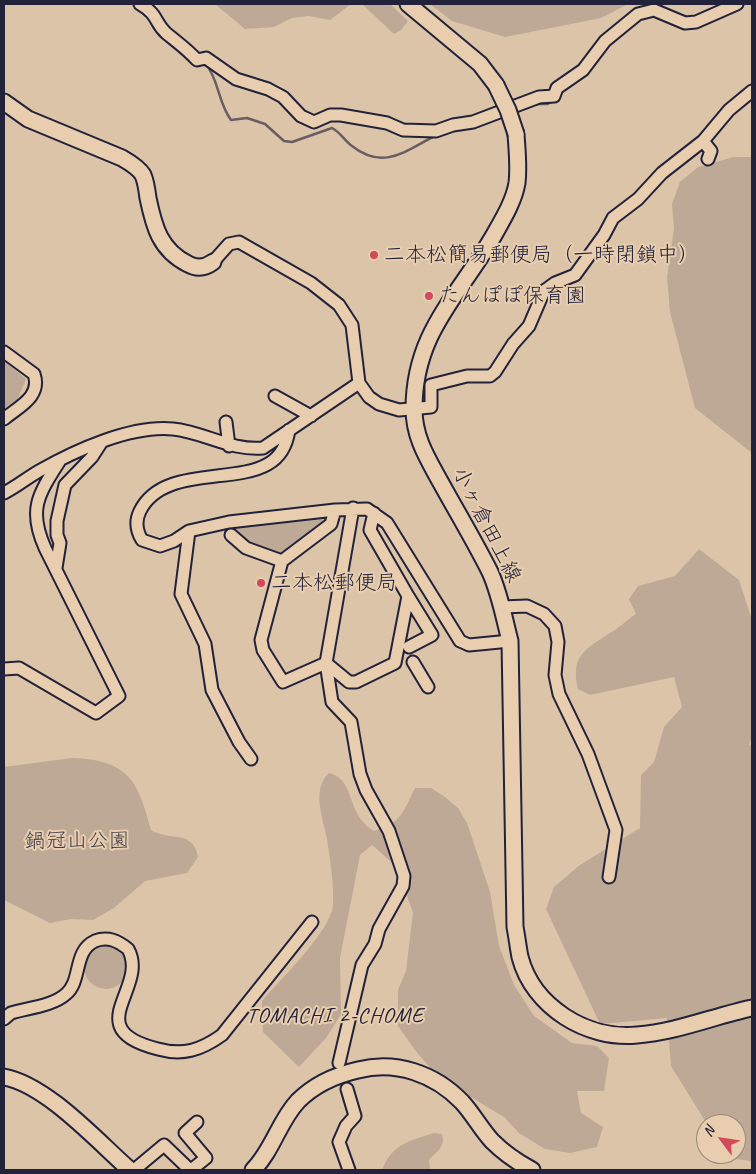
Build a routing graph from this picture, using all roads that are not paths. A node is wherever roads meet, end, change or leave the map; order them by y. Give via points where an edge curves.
1 (140, 4) edge
2 (408, 4) edge
3 (737, 4) edge
4 (752, 91) edge
5 (4, 102) edge
6 (703, 141) junction
7 (708, 158) dead end
8 (213, 262) joint
9 (4, 352) edge
10 (359, 383) junction
11 (275, 396) dead end
12 (414, 409) junction
13 (311, 416) junction
14 (4, 419) edge
15 (226, 422) dead end
16 (289, 430) junction
17 (101, 443) junction
18 (229, 446) junction
19 (60, 462) junction
20 (4, 493) edge
21 (353, 508) junction
22 (335, 510) junction
23 (374, 513) junction
24 (189, 531) junction
25 (231, 535) dead end
26 (282, 561) junction
27 (56, 568) junction
28 (408, 596) junction
29 (502, 608) junction
30 (510, 641) junction
31 (409, 647) dead end
32 (413, 662) dead end
33 (326, 663) junction
34 (4, 669) edge
35 (428, 687) dead end
36 (251, 759) dead end
37 (609, 877) dead end
38 (312, 922) dead end
39 (752, 1008) edge
40 (4, 1019) edge
41 (339, 1063) dead end
42 (4, 1077) edge
43 (347, 1089) dead end
44 (197, 1122) dead end
45 (132, 1170) edge
46 (191, 1170) edge
47 (253, 1170) edge
48 (349, 1170) edge
49 (532, 1170) edge

1 - 3 street via 155,14 166,33 202,58 236,79 268,88 283,97 301,116 314,122 330,115 341,115 387,123 403,130 436,131 472,122 539,97 554,96 557,88 589,64 605,41 645,11 654,10 685,23 696,22
2 - 12 main road, 小ヶ倉田上線, bridge via 470,54 496,85 516,134 518,158 517,184 512,200 489,244 426,341 419,363
4 - 6 street via 729,110
5 - 8 main road via 28,119 132,164 144,177 155,226 167,249 192,267 204,267
6 - 7 street via 712,151
6 - 12 street via 613,218 575,275 544,291 529,326 495,372 490,376 467,376 431,385 431,407
8 - 10 street via 229,244 239,242 324,291 339,305 352,325
9 - 14 street via 34,374 36,380 32,396
10 - 12 street via 379,404 399,410
10 - 13 street
11 - 13 street
12 - 29 main road, 小ヶ倉田上線 via 415,426 423,450 490,573
13 - 16 street
15 - 18 street
16 - 18 street via 263,448
16 - 24 street via 288,442 268,464 252,470 181,482 143,504 138,515 138,534 153,546 167,544
17 - 18 street via 136,432 174,429
17 - 19 street
17 - 27 street via 65,485 57,521 60,543
19 - 20 street
19 - 27 street via 41,490 35,517 39,535
21 - 22 street
21 - 23 street
21 - 33 street
22 - 24 street via 229,522
22 - 26 street via 331,524
23 - 28 street via 370,530
23 - 30 street via 387,523 460,641 469,645
24 - 36 street via 182,594 205,644 212,690
25 - 26 street via 246,548
26 - 33 street via 261,640 263,650 283,682
27 - 34 street via 118,696 96,713 19,668
28 - 31 street via 432,635
28 - 33 street via 395,663 356,682 349,682
29 - 30 main road, 小ヶ倉田上線
29 - 37 street via 527,606 544,614 555,626 558,642 555,675 559,694 588,754 616,830
30 - 39 main road, 小ヶ倉田上線 via 515,927 520,958 533,986 551,1007 580,1027 617,1035 636,1036 688,1026
32 - 35 street
33 - 41 street via 332,702 351,722 360,774 389,831 404,876 404,886 362,965
38 - 40 street via 222,1035 204,1047 171,1053 149,1047 121,1029 118,1017 134,965 128,949 108,938 91,943 83,952 70,991 65,996 10,1013
42 - 45 main road via 15,1079 45,1096
43 - 48 street via 355,1116 339,1142
44 - 46 street via 185,1133 206,1158
45 - 46 street via 164,1145
47 - 49 main road via 265,1157 277,1132 299,1100 335,1075 371,1066 408,1069 447,1089 505,1153

